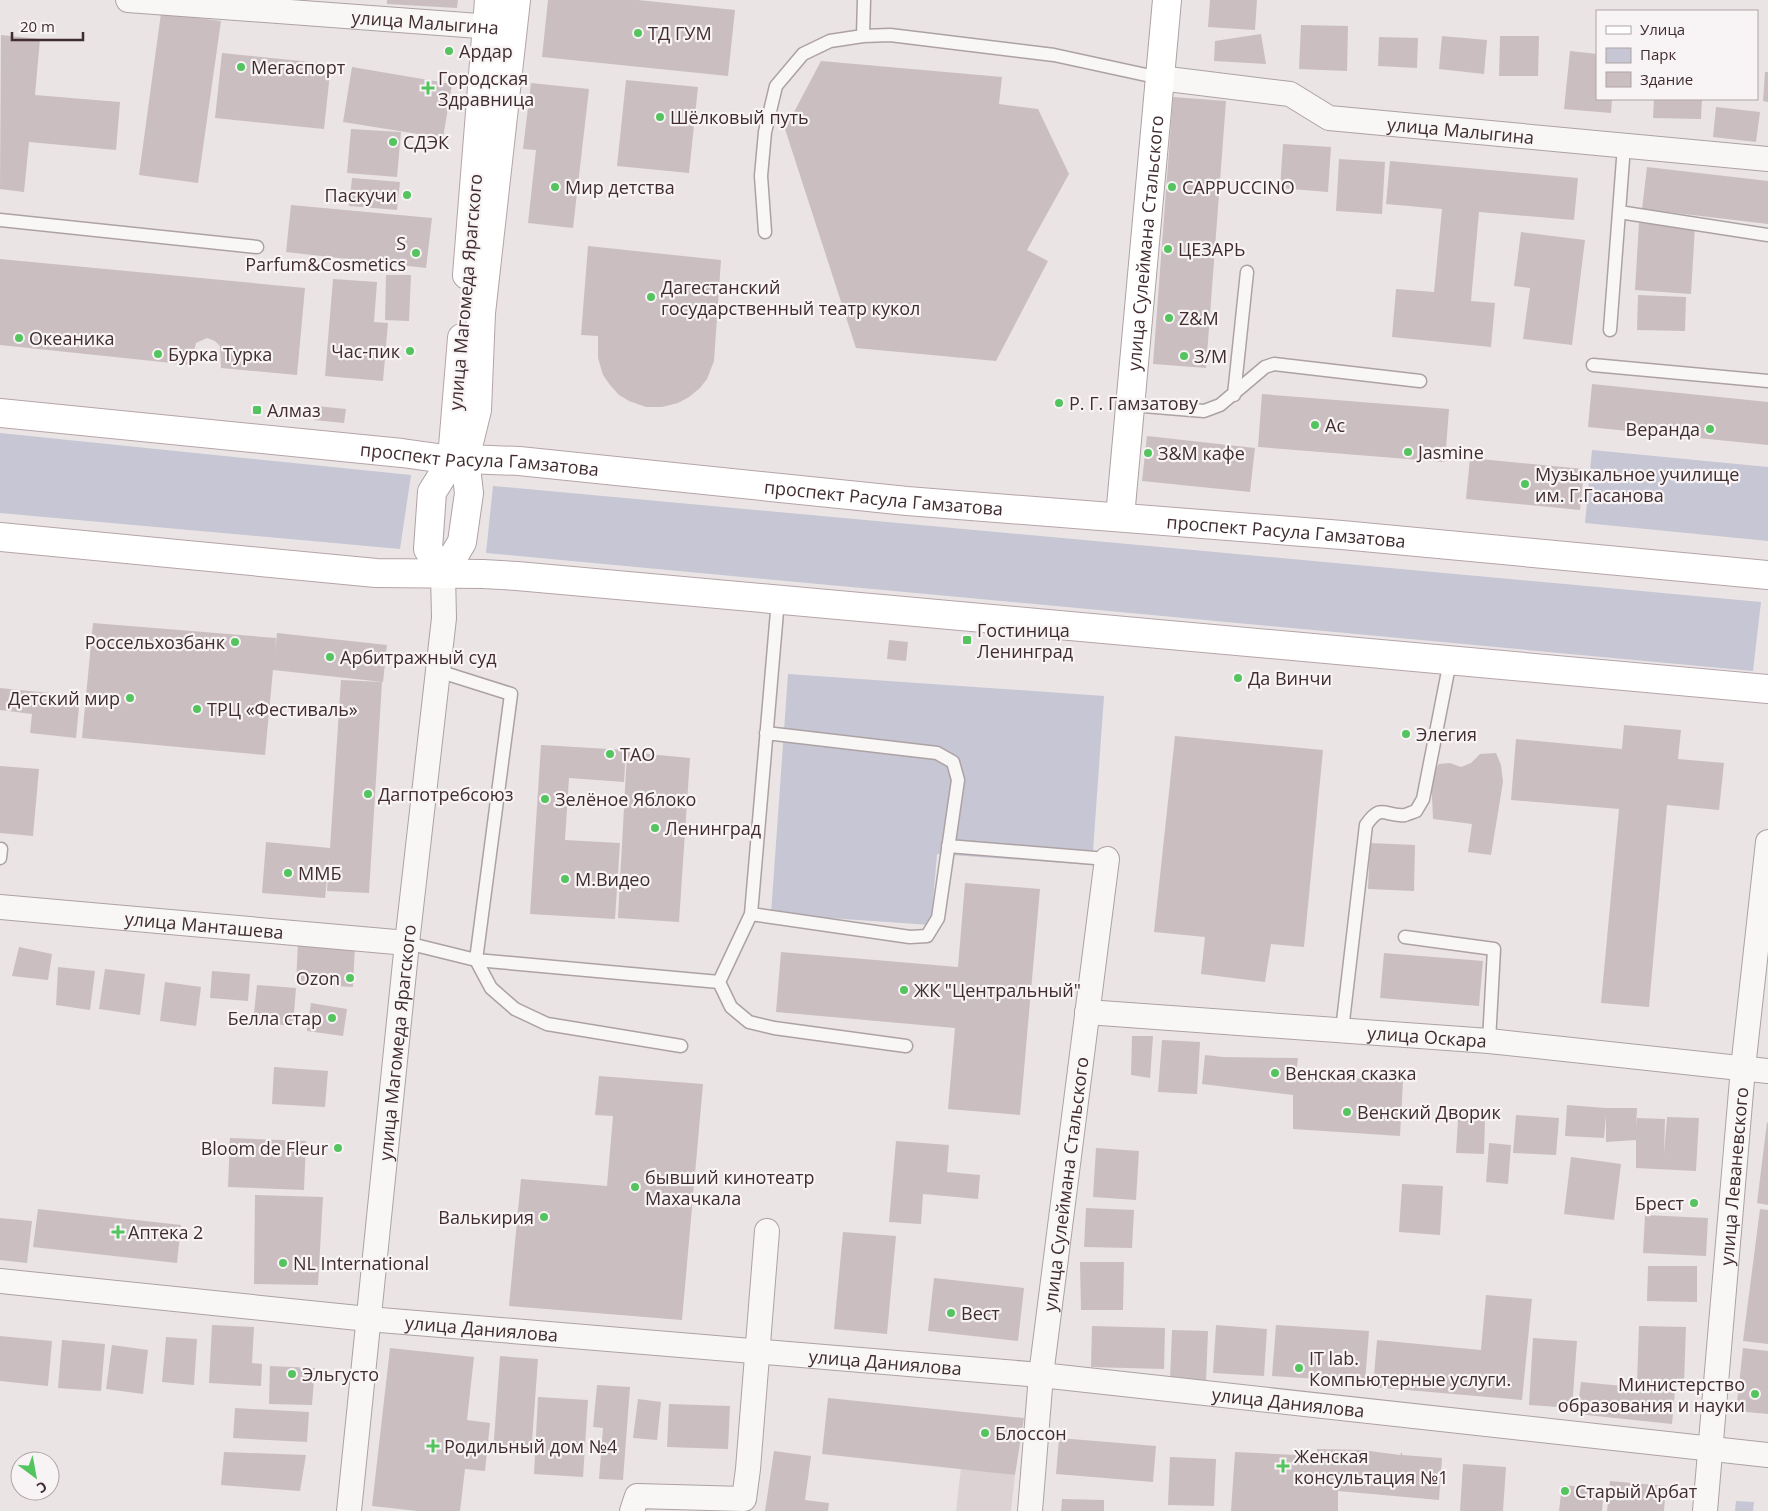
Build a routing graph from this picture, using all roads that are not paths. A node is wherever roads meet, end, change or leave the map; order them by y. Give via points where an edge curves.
1 (128, 0) edge
2 (489, 0) edge
3 (516, 0) edge
4 (864, 0) edge
5 (1163, 0) edge
6 (1168, 0) edge
7 (486, 27) junction
8 (513, 28) junction
9 (863, 36) junction
10 (1158, 77) junction
11 (1624, 146) junction
12 (1768, 159) edge
13 (1619, 212) junction
14 (0, 220) edge
15 (765, 232) dead end
16 (1768, 235) edge
17 (257, 247) dead end
18 (1247, 272) dead end
19 (1610, 330) dead end
20 (1593, 365) dead end
21 (1420, 381) dead end
22 (1768, 381) edge
23 (1234, 395) junction
24 (1131, 405) junction
25 (0, 413) edge
26 (459, 459) junction
27 (1118, 517) junction
28 (0, 537) edge
29 (443, 574) junction
30 (1768, 575) edge
31 (778, 600) junction
32 (1450, 661) junction
33 (438, 672) junction
34 (1768, 689) edge
35 (766, 733) junction
36 (1768, 842) edge
37 (948, 846) junction
38 (1107, 859) joint
39 (0, 907) edge
40 (751, 914) junction
41 (1405, 937) dead end
42 (407, 943) junction
43 (476, 960) junction
44 (719, 982) junction
45 (1087, 1012) junction
46 (1342, 1030) junction
47 (1489, 1041) junction
48 (682, 1046) dead end
49 (906, 1046) dead end
50 (1743, 1068) junction
51 (1768, 1070) edge
52 (767, 1231) dead end
53 (0, 1281) edge
54 (368, 1319) junction
55 (757, 1351) junction
56 (1040, 1375) junction
57 (1710, 1449) junction
58 (1768, 1455) edge
59 (349, 1511) edge
60 (632, 1511) edge
61 (1030, 1511) edge
62 (1705, 1511) edge

1 - 7 street, улица Малыгина
2 - 7 main road, улица Магомеда Ярагского
3 - 8 main road, улица Магомеда Ярагского
4 - 9 lane
5 - 10 main road, улица Сулеймана Стальского
6 - 10 main road, улица Сулеймана Стальского
7 - 8 street, улица Малыгина
7 - 26 main road, улица Магомеда Ярагского
8 - 26 main road, улица Магомеда Ярагского via 480,313 477,410
9 - 10 lane via 890,35 1054,55
9 - 15 lane via 830,41 803,54 776,86 765,132 761,176
10 - 11 street, улица Малыгина via 1290,94 1329,118
10 - 24 main road, улица Сулеймана Стальского
10 - 27 main road, улица Сулеймана Стальского
11 - 12 street, улица Малыгина
11 - 13 lane
13 - 16 lane
13 - 19 lane
14 - 17 lane
18 - 23 lane
20 - 22 lane
21 - 23 lane via 1274,364 1265,367
23 - 24 lane via 1204,411
24 - 27 main road, улица Сулеймана Стальского
25 - 26 main road, проспект Расула Гамзатова
26 - 27 main road, проспект Расула Гамзатова via 538,463 907,501
26 - 29 main road, улица Магомеда Ярагского via 469,493 462,542
26 - 29 main road, улица Магомеда Ярагского via 432,492 428,549
27 - 30 main road, проспект Расула Гамзатова
28 - 29 main road via 376,573
29 - 31 main road via 517,576
29 - 33 street, улица Магомеда Ярагского via 444,618
31 - 32 main road
31 - 35 lane
32 - 34 main road
32 - 46 lane via 1423,799 1416,811 1404,815 1373,814 1366,825
33 - 42 street, улица Магомеда Ярагского
33 - 43 lane via 511,694
35 - 37 lane via 937,753 954,762 958,780
35 - 40 lane
36 - 50 street, улица Леваневского
37 - 38 lane
37 - 40 lane via 938,918 927,936 910,937
38 - 45 street, улица Сулеймана Стальского
39 - 42 street, улица Манташева
40 - 44 lane
41 - 47 lane via 1494,949
42 - 43 lane
42 - 54 street, улица Магомеда Ярагского
43 - 44 lane
43 - 48 lane via 491,988 515,1009 547,1024
44 - 49 lane via 731,1007 749,1022
45 - 46 street, улица Оскара
45 - 56 street, улица Сулеймана Стальского
46 - 47 street, улица Оскара
47 - 50 street, улица Оскара
50 - 51 street, улица Оскара
50 - 57 street, улица Леваневского
52 - 55 street
53 - 54 street, улица Даниялова
54 - 55 street, улица Даниялова via 489,1336
54 - 59 street, улица Магомеда Ярагского
55 - 56 street, улица Даниялова
55 - 60 street via 744,1499 637,1496
56 - 57 street, улица Даниялова
56 - 61 street, улица Сулеймана Стальского
57 - 58 street, улица Даниялова
57 - 62 street, улица Леваневского

